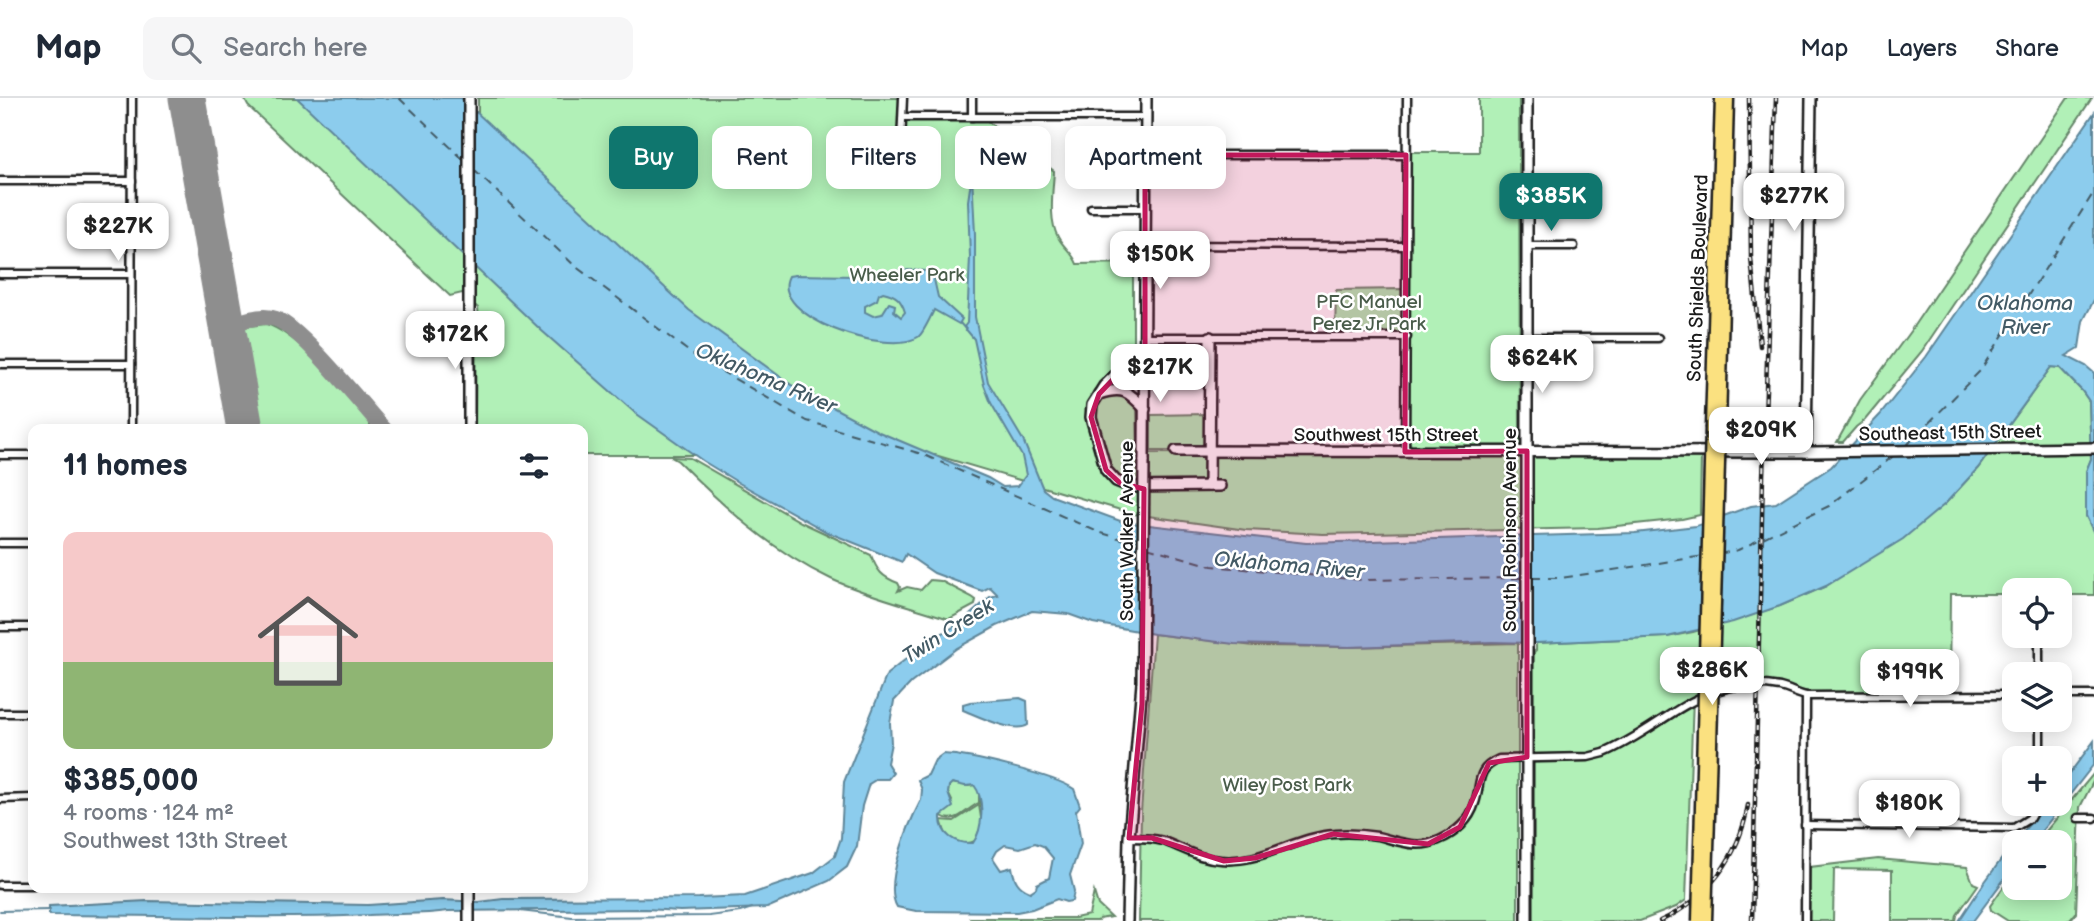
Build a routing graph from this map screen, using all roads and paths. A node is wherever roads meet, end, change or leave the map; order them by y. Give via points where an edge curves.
1 (132, 98) edge
2 (469, 98) edge
3 (903, 98) edge
4 (972, 98) edge
5 (1146, 98) edge
6 (1407, 98) edge
7 (1527, 98) edge
8 (1721, 98) edge
9 (1728, 98) edge
10 (1811, 98) edge
11 (903, 117) junction
12 (972, 117) junction
13 (1145, 117) junction
14 (902, 126) edge
15 (1145, 126) edge
16 (1226, 155) edge
17 (1406, 155) junction
18 (0, 181) edge
19 (132, 181) junction
20 (1146, 189) edge
21 (1091, 208) dead end
22 (1146, 208) junction
23 (1145, 245) junction
24 (1406, 246) junction
25 (1528, 246) junction
26 (1574, 246) dead end
27 (0, 274) edge
28 (131, 274) junction
29 (1210, 337) junction
30 (1406, 337) junction
31 (1527, 338) junction
32 (1658, 338) dead end
33 (1145, 341) junction
34 (0, 364) edge
35 (131, 364) junction
36 (1099, 394) junction
37 (1145, 409) junction
38 (131, 424) edge
39 (470, 424) edge
40 (1715, 427) junction
41 (2094, 447) edge
42 (1176, 451) dead end
43 (1209, 451) junction
44 (1405, 452) junction
45 (1527, 452) junction
46 (1810, 452) junction
47 (0, 455) edge
48 (28, 455) edge
49 (1209, 486) junction
50 (1220, 486) dead end
51 (0, 543) edge
52 (28, 543) edge
53 (0, 627) edge
54 (28, 627) edge
55 (2002, 695) edge
56 (2072, 695) edge
57 (2094, 695) edge
58 (1806, 696) junction
59 (0, 713) edge
60 (28, 713) edge
61 (1527, 757) junction
62 (28, 798) edge
63 (0, 799) edge
64 (2031, 816) edge
65 (2078, 818) dead end
66 (2094, 818) edge
67 (1805, 825) junction
68 (1129, 838) junction
69 (0, 885) edge
70 (28, 885) edge
71 (469, 893) edge
72 (469, 921) edge
73 (1127, 921) edge
74 (1527, 921) edge
75 (1698, 921) edge
76 (1706, 921) edge
77 (1805, 921) edge

1 - 19 street
2 - 39 main road
3 - 11 street
4 - 12 street
5 - 13 main road, South Walker Avenue
6 - 17 street
7 - 25 main road, South Robinson Avenue
8 - 40 main road, South Shields Boulevard
9 - 40 main road, South Shields Boulevard
10 - 46 main road
11 - 12 street
11 - 14 street
12 - 13 street
13 - 15 main road, South Walker Avenue
16 - 17 street
17 - 24 street
18 - 19 street
19 - 28 street
20 - 22 main road, South Walker Avenue
21 - 22 street
22 - 23 main road, South Walker Avenue
23 - 24 street
23 - 33 main road, South Walker Avenue
24 - 30 street
25 - 26 street
25 - 31 main road, South Robinson Avenue
27 - 28 street
28 - 35 street
29 - 30 street
29 - 33 street
29 - 43 main road
30 - 44 street
31 - 32 street
31 - 45 main road, South Robinson Avenue
33 - 36 main road
33 - 37 main road, South Walker Avenue
34 - 35 street
35 - 38 street
36 - 37 main road via 1124,391
36 - 49 main road, South Walker Avenue via 1091,417 1106,470 1116,481 1131,487
37 - 68 main road, South Walker Avenue, bridge via 1143,683
40 - 75 main road, South Shields Boulevard, bridge
40 - 76 main road, South Shields Boulevard, bridge
41 - 46 main road, Southeast 15th Street
42 - 43 main road, Southwest 15th Street
43 - 44 main road, Southwest 15th Street
43 - 49 main road
44 - 45 main road, Southwest 15th Street
45 - 46 main road, Southwest 15th Street
45 - 61 main road, South Robinson Avenue
47 - 48 street
49 - 50 main road
51 - 52 street
53 - 54 street
55 - 58 street
56 - 57 street
58 - 61 street via 1773,687 1727,687 1696,699 1604,753
58 - 67 street
59 - 60 street
61 - 68 street via 1489,763 1466,820 1429,844 1333,834 1255,858 1224,861 1152,838
61 - 74 main road, South Robinson Avenue
62 - 63 street
64 - 67 street via 2014,828
65 - 66 street
67 - 77 street
68 - 73 main road, South Walker Avenue
69 - 70 street
71 - 72 main road

